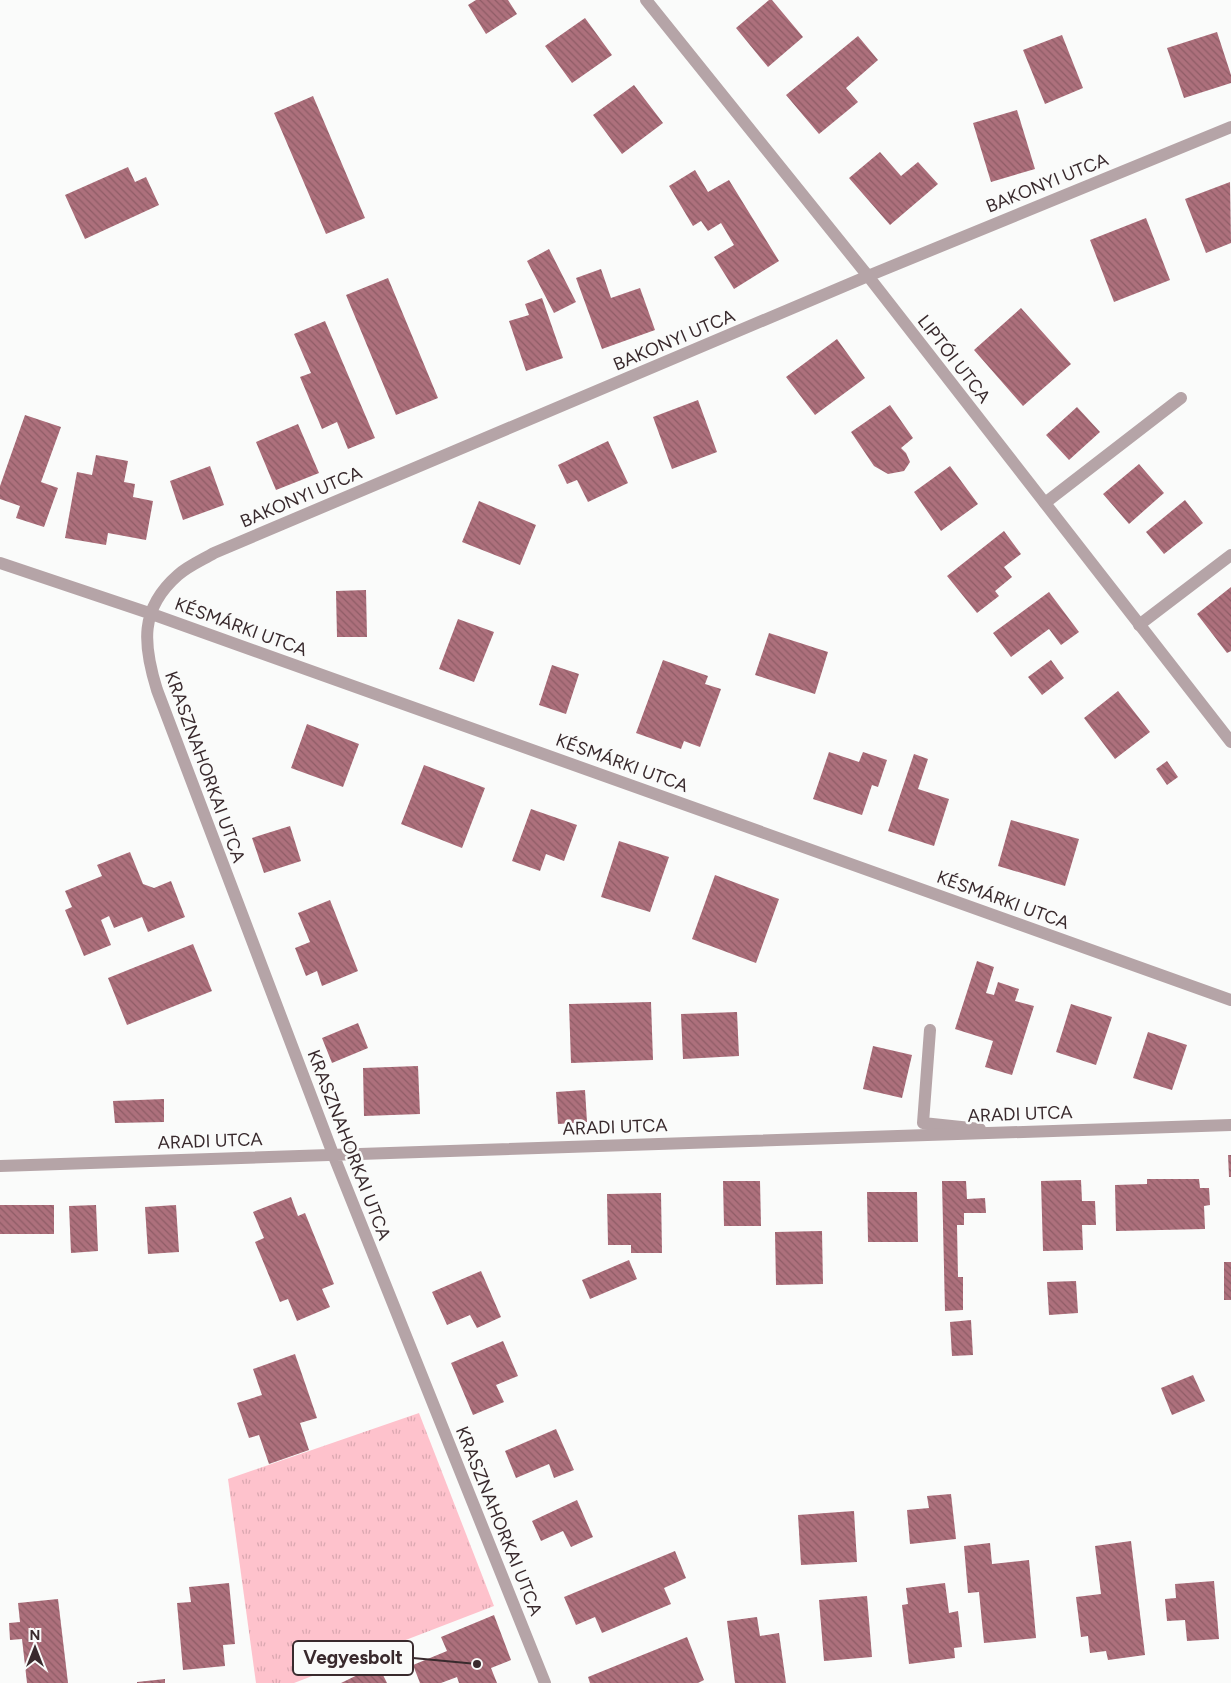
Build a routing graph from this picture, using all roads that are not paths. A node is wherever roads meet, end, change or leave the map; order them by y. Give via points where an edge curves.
1 (646, 0) edge
2 (1231, 127) edge
3 (868, 276) junction
4 (1181, 398) dead end
5 (1045, 504) junction
6 (1231, 555) edge
7 (0, 562) edge
8 (149, 613) junction
9 (1139, 625) junction
10 (1231, 742) edge
11 (1231, 1000) edge
12 (930, 1030) dead end
13 (1231, 1125) edge
14 (1004, 1132) junction
15 (333, 1154) junction
16 (0, 1166) edge
17 (545, 1683) edge

1 - 3 street, LIPTÓI UTCA
2 - 3 street, BAKONYI UTCA
3 - 5 street, LIPTÓI UTCA
3 - 8 street, BAKONYI UTCA via 214,553 178,574
4 - 5 street
5 - 9 street, LIPTÓI UTCA
6 - 9 street
7 - 8 street, KÉSMÁRKI UTCA
8 - 11 street, KÉSMÁRKI UTCA
8 - 15 street, KRASZNAHORKAI UTCA via 146,641 157,690
9 - 10 street, LIPTÓI UTCA
12 - 14 street via 923,1123
13 - 14 street, ARADI UTCA
14 - 15 street, ARADI UTCA
15 - 16 street, ARADI UTCA
15 - 17 street, KRASZNAHORKAI UTCA

